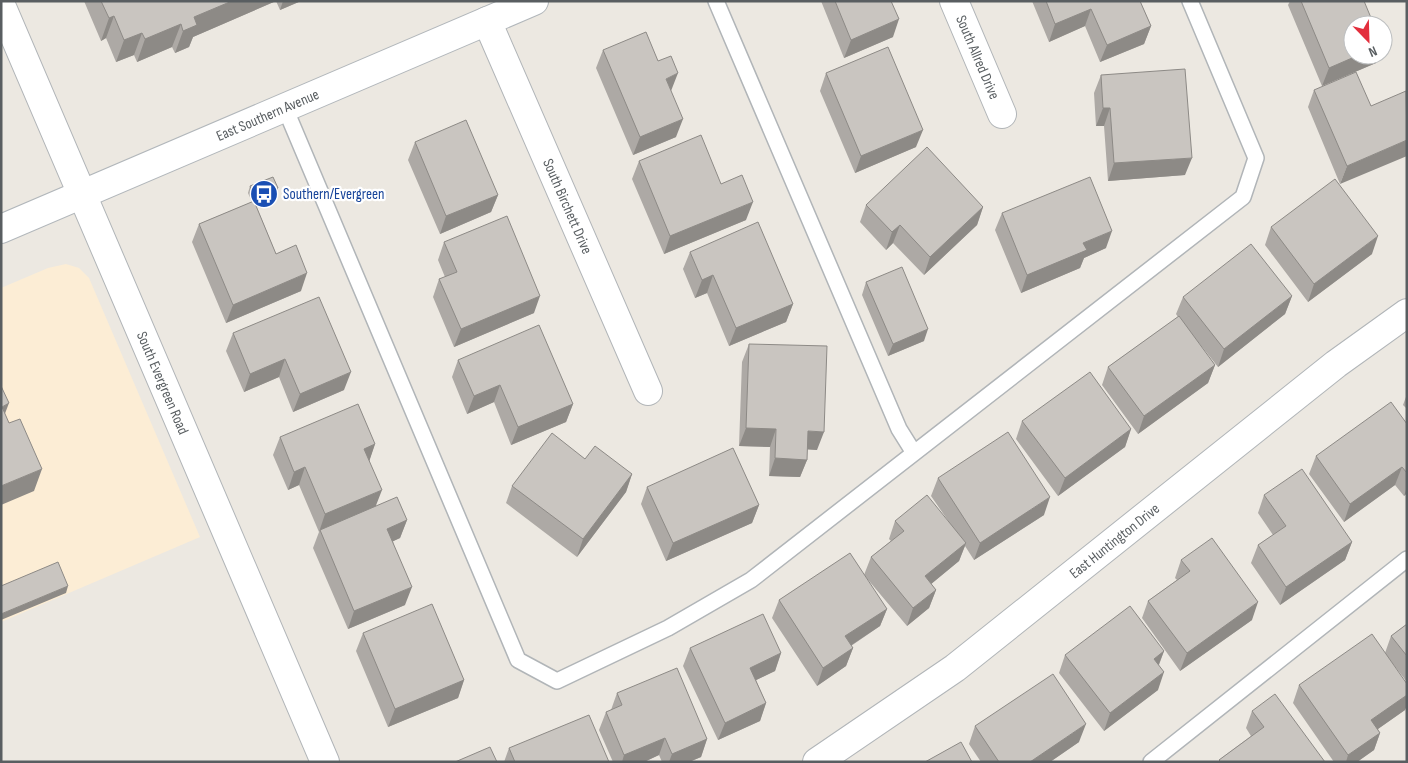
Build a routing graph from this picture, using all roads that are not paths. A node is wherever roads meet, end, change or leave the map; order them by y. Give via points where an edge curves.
1 (534, 1) edge
2 (716, 1) edge
3 (954, 1) edge
4 (1190, 1) edge
5 (1, 5) edge
6 (487, 21) junction
7 (285, 108) junction
8 (1002, 114) dead end
9 (82, 194) junction
10 (1, 229) edge
11 (1407, 313) edge
12 (648, 392) dead end
13 (914, 453) junction
14 (1407, 559) edge
15 (325, 762) edge
16 (817, 762) edge
17 (1151, 762) edge

1 - 6 street, East Southern Avenue
2 - 13 lane via 899,428
3 - 8 street, South Allred Drive
4 - 13 lane via 1256,158 1243,197
5 - 9 street, South Evergreen Road
6 - 7 street, East Southern Avenue
6 - 12 street, South Birchett Drive
7 - 9 street, East Southern Avenue
7 - 13 lane via 518,660 557,681 668,628 751,580
9 - 10 street, East Southern Avenue
9 - 15 street, South Evergreen Road
11 - 16 street, East Huntington Drive via 1336,364 955,668
14 - 17 lane

